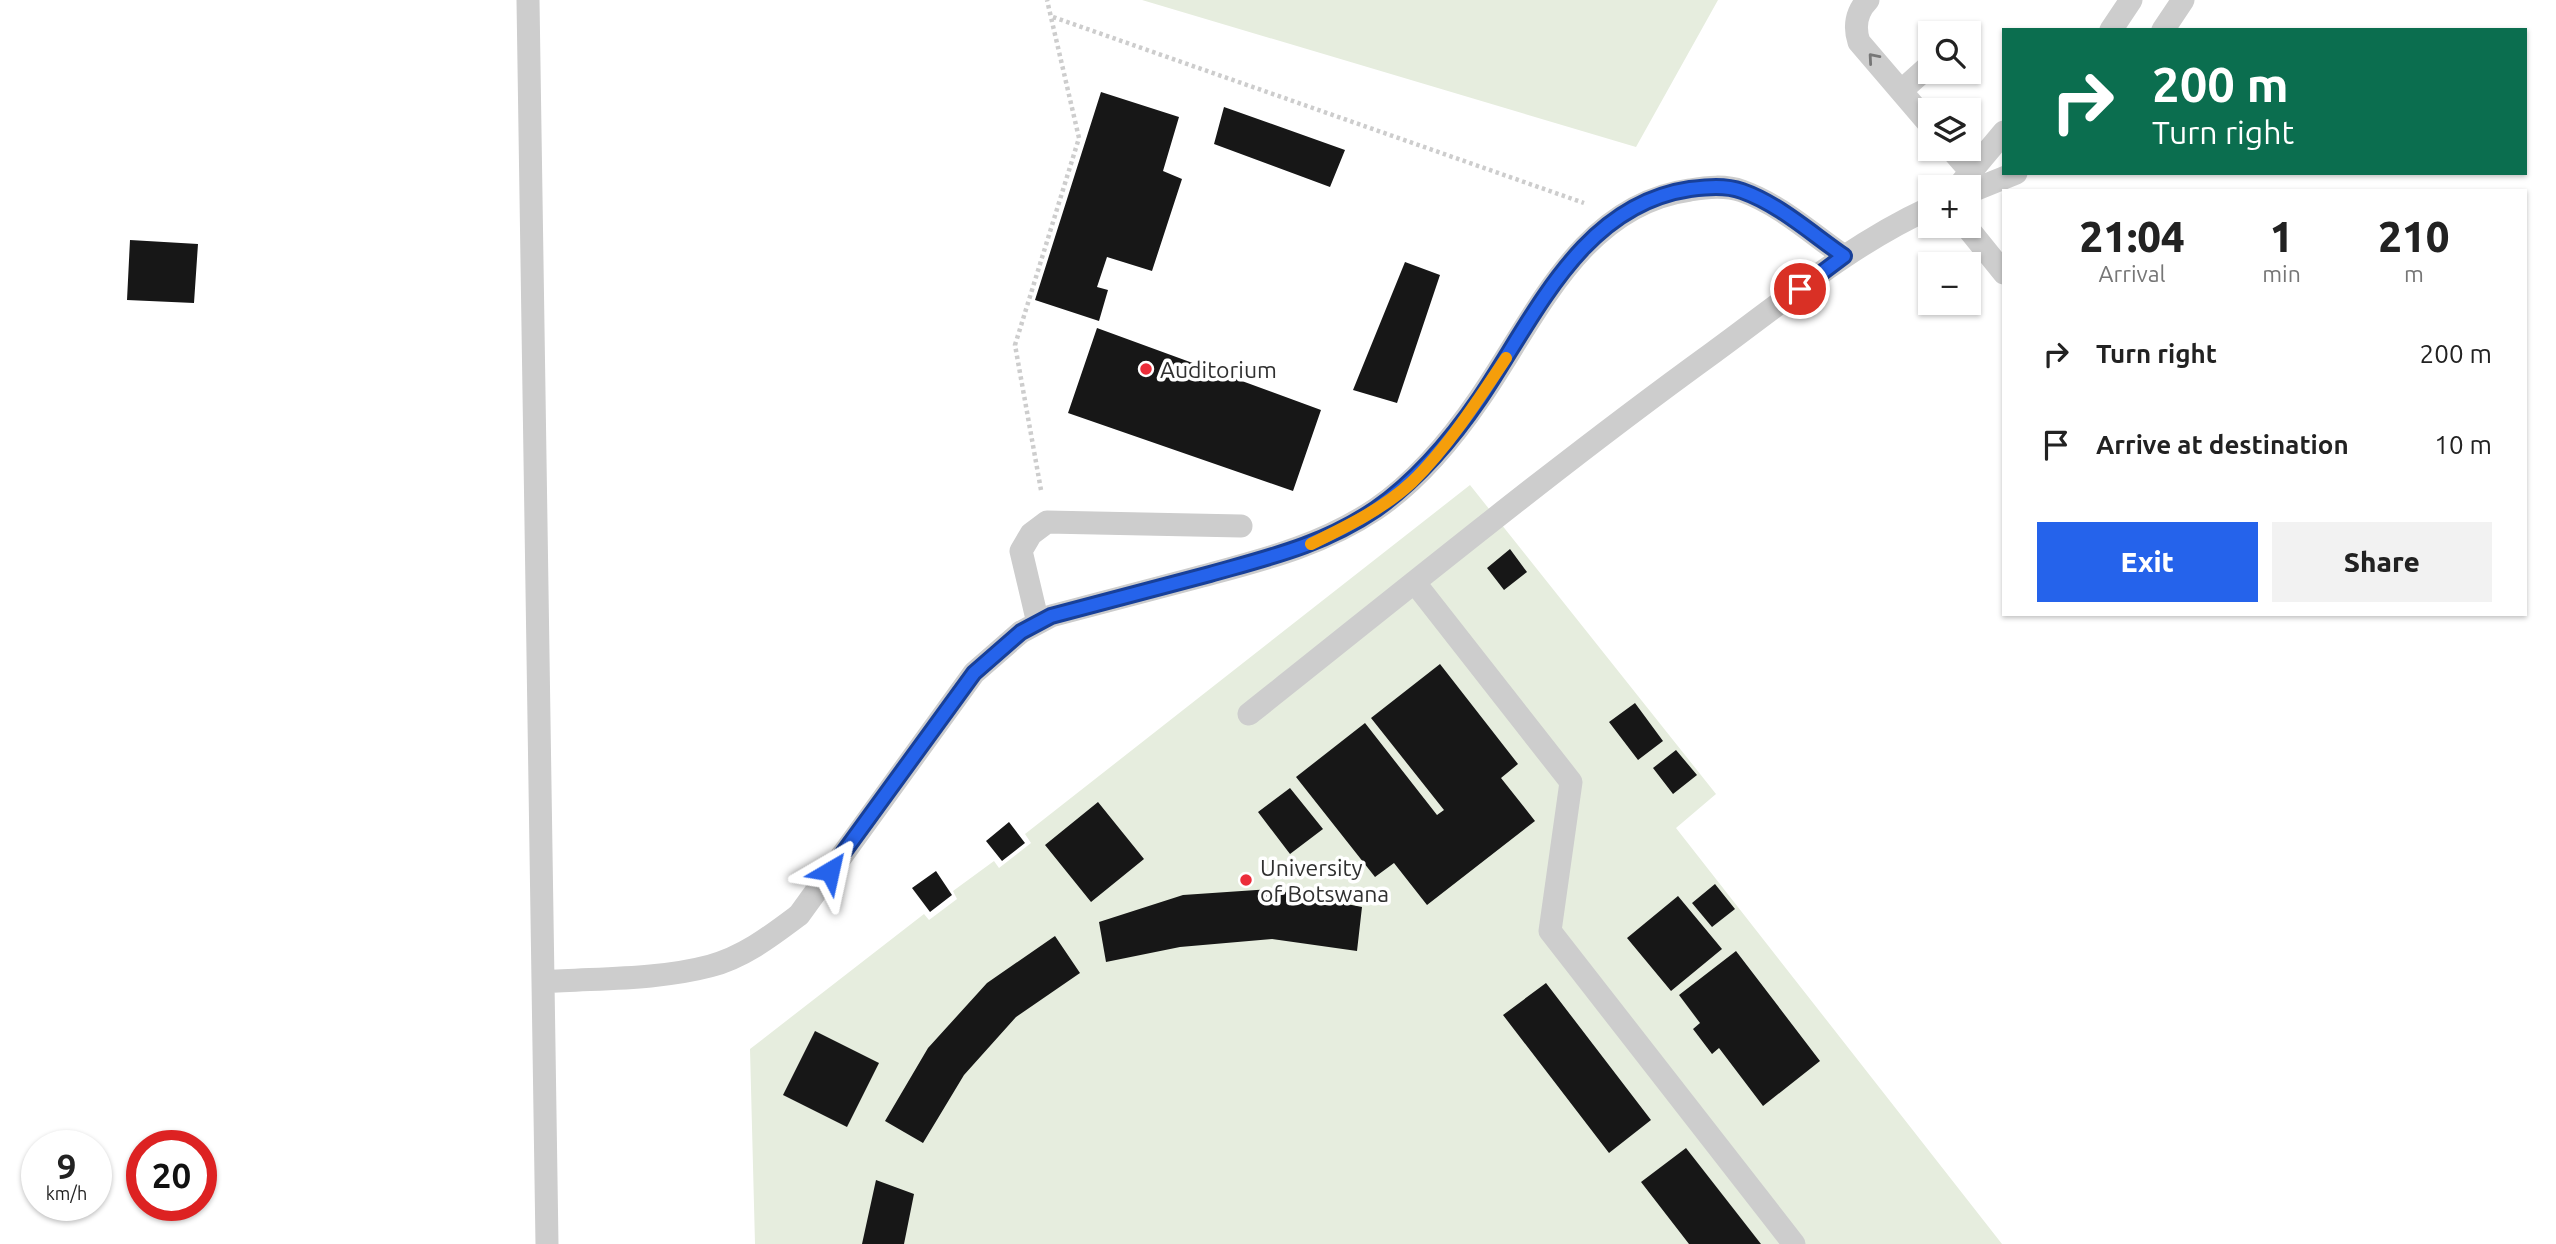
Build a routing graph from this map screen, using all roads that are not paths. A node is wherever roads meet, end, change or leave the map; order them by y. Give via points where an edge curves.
1 (528, 0) edge
2 (1868, 0) edge
3 (2131, 0) edge
4 (2183, 0) edge
5 (2112, 28) edge
6 (2164, 28) edge
7 (1918, 76) edge
8 (1901, 91) junction
9 (1918, 111) edge
10 (2002, 135) edge
11 (1973, 175) edge
12 (2007, 175) edge
13 (1981, 181) edge
14 (1918, 214) edge
15 (1976, 238) edge
16 (1844, 256) junction
17 (2002, 271) edge
18 (1241, 526) dead end
19 (1415, 583) junction
20 (1038, 623) junction
21 (1249, 714) dead end
22 (544, 982) junction
23 (547, 1244) edge
24 (1794, 1244) edge

1 - 22 lane
8 -> 2 lane via 1859,42 1858,13
3 - 5 lane
4 - 6 lane
7 - 8 lane
8 - 9 lane
10 - 11 lane
12 - 13 lane
14 - 16 lane
15 - 17 lane
16 - 19 lane via 1643,403
16 - 20 lane via 1764,200 1739,190 1711,186 1650,199 1620,216 1566,266 1478,400 1412,482 1375,509 1299,550
18 - 20 lane via 1047,522 1031,534 1021,551
19 - 21 lane
19 - 24 lane via 1571,782 1550,931
20 - 22 lane via 998,649 974,673 799,915 766,940 711,966
22 - 23 lane

